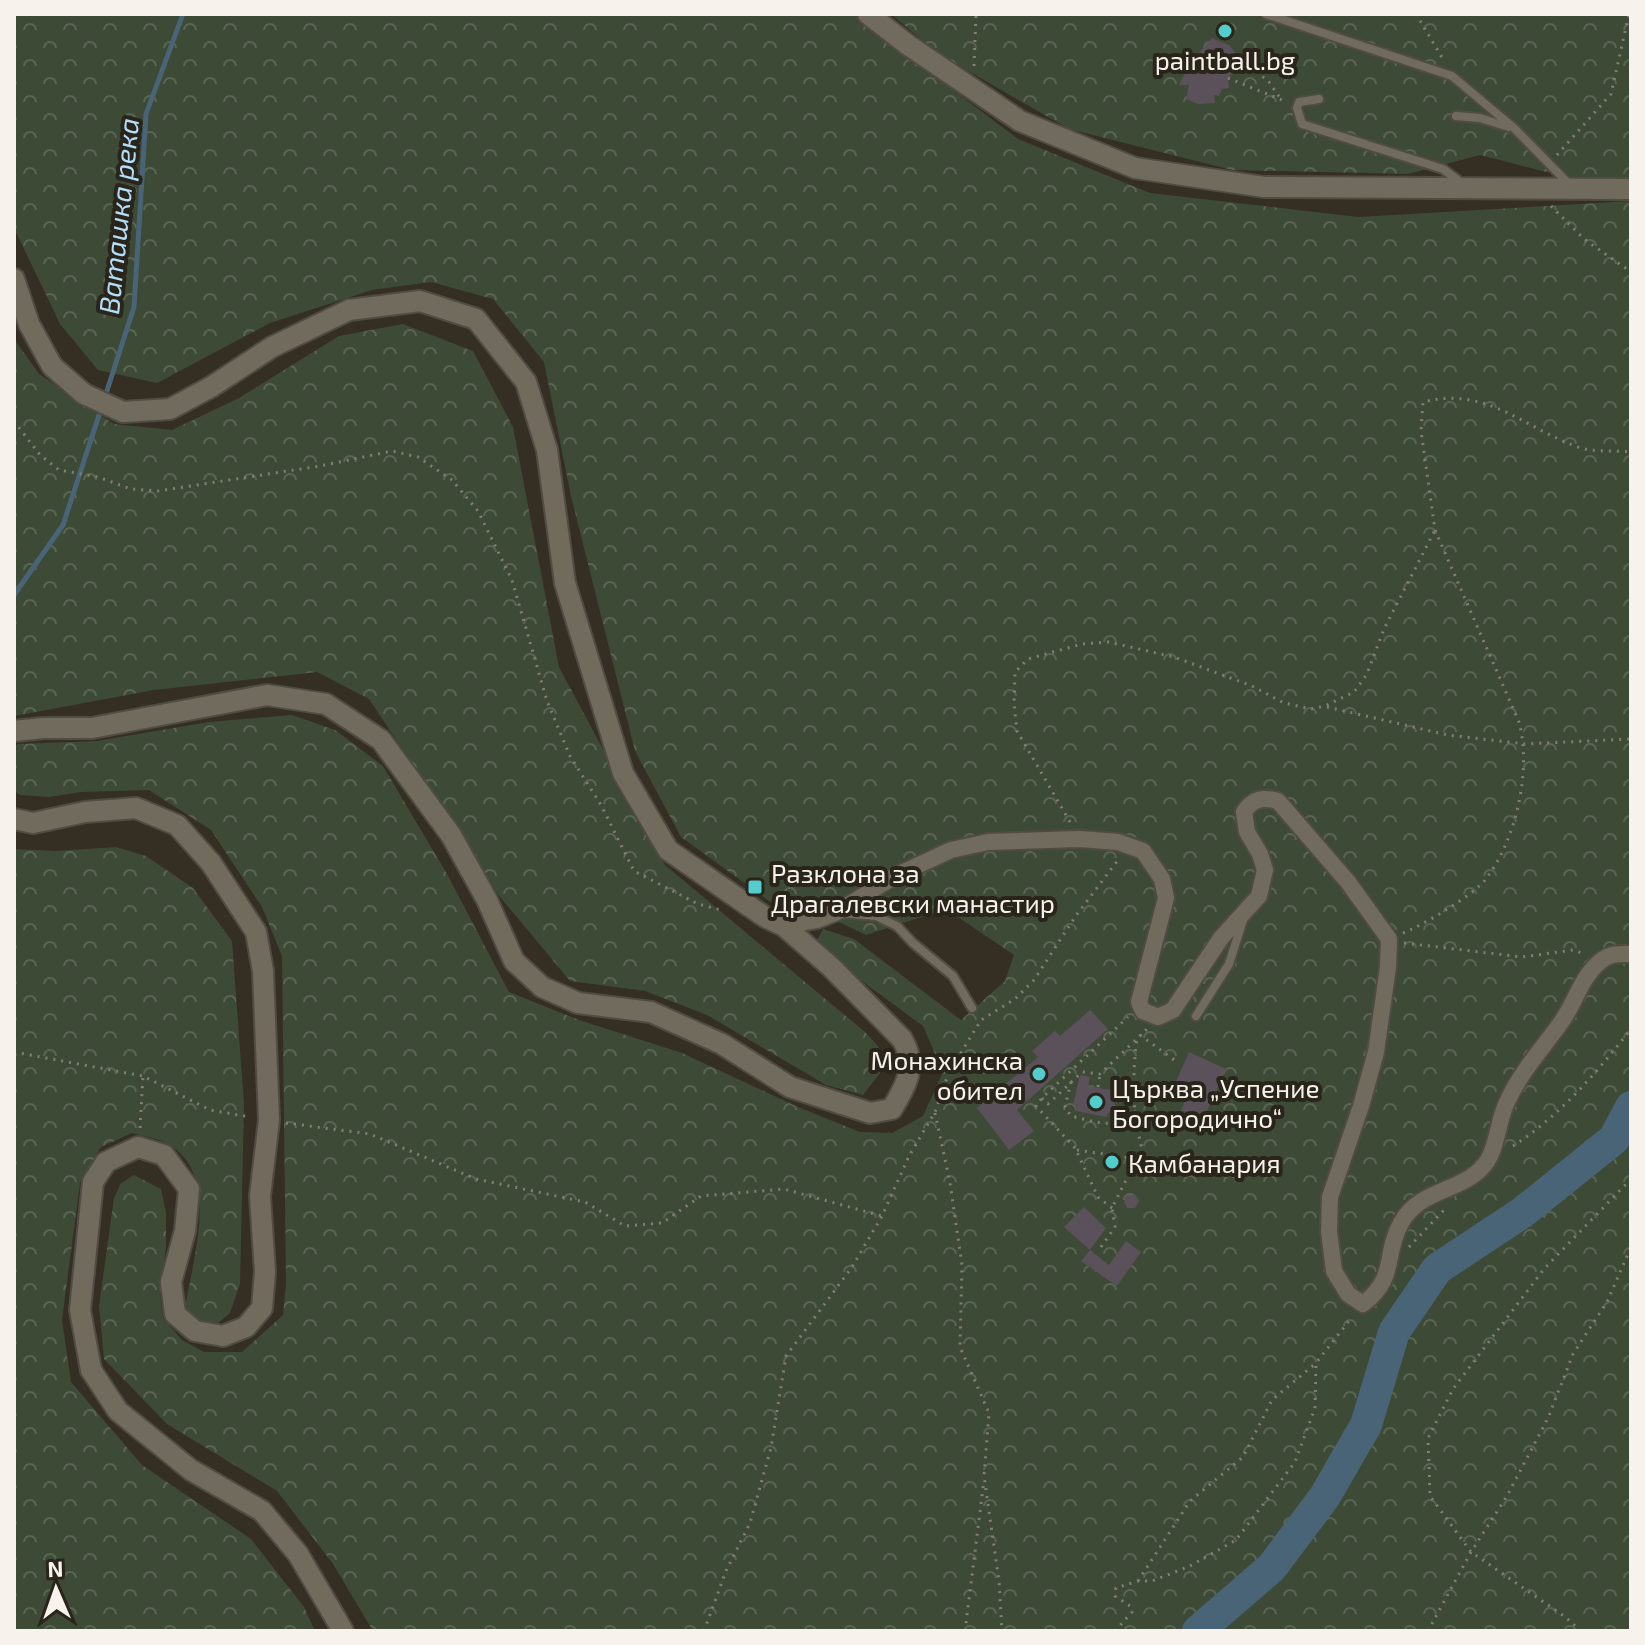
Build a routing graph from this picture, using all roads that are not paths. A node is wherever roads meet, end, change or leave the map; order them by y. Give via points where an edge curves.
1 (868, 14) edge
2 (1266, 14) edge
3 (1319, 99) dead end
4 (1456, 116) dead end
5 (1514, 128) junction
6 (1470, 189) junction
7 (1631, 189) edge
8 (1573, 190) junction
9 (14, 279) edge
10 (14, 731) edge
11 (14, 819) edge
12 (837, 912) junction
13 (1246, 912) junction
14 (784, 926) junction
15 (1631, 954) edge
16 (972, 1008) dead end
17 (1196, 1016) dead end
18 (343, 1631) edge

1 - 6 street via 1020,121 1135,168 1264,187
2 - 5 lane via 1452,76
3 - 6 lane via 1299,102 1302,124 1443,169
4 - 5 lane
5 - 8 lane
6 - 8 street
7 - 8 street
9 - 14 street via 29,324 52,366 84,394 123,412 170,409 272,347 349,310 420,301 476,319 526,382 547,450 565,583 623,773 668,850
10 - 14 street via 92,728 267,695 326,704 381,740 451,835 514,961 542,987 578,1003 651,1012 722,1044 790,1087 870,1113 892,1109 909,1070 902,1039
11 - 18 street via 33,823 136,808 177,825 211,863 256,932 263,971 269,1120 260,1196 262,1308 246,1327 223,1336 195,1331 175,1314 171,1282 185,1231 189,1189 164,1155 138,1147 106,1162 93,1182 80,1310 91,1370 118,1411 191,1470 262,1511 298,1554
12 - 13 street via 951,850 988,842 1118,842 1143,851 1162,879 1166,898 1140,996 1140,1007 1158,1017 1173,1010 1221,938
12 - 14 street
12 - 16 lane via 876,916 897,926 953,976
13 - 15 street via 1259,896 1265,870 1244,812 1266,798 1291,813 1389,939 1376,1052 1330,1197 1334,1271 1348,1294 1363,1304 1384,1283 1401,1223 1417,1204 1466,1181 1486,1163 1512,1093 1580,986 1601,960
13 - 17 lane via 1229,964

